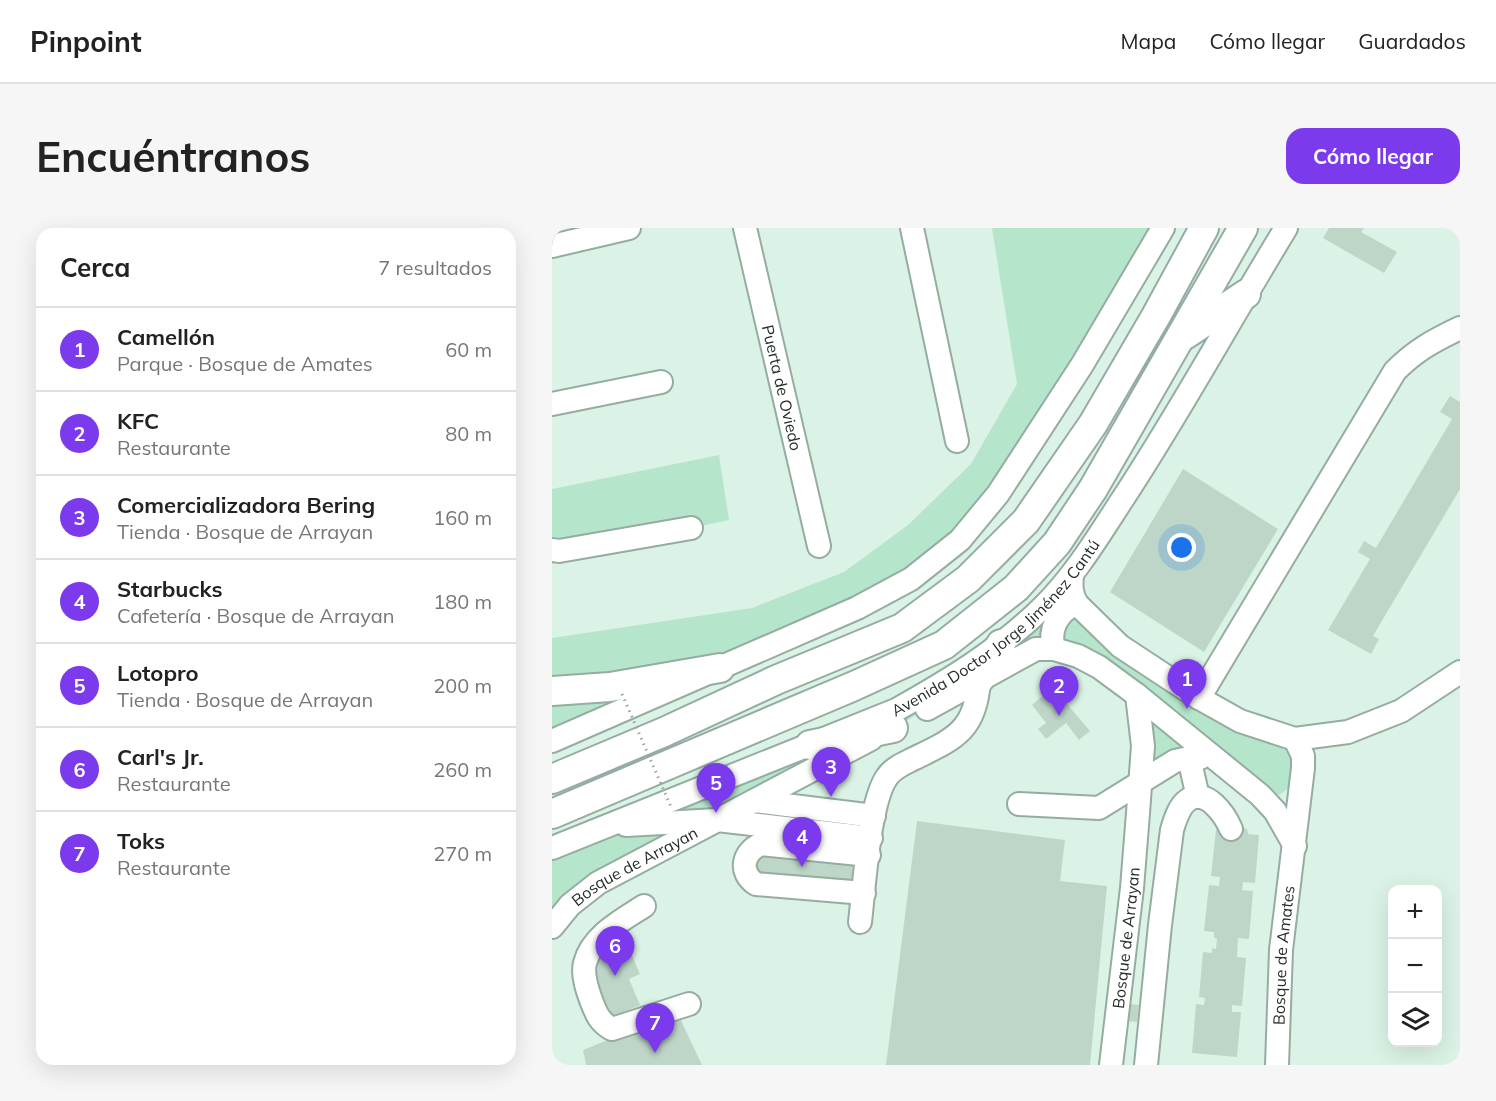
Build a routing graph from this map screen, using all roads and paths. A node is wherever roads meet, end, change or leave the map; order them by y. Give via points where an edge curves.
1 (629, 228) edge
2 (745, 228) edge
3 (912, 228) edge
4 (1163, 228) edge
5 (1204, 228) edge
6 (1243, 228) edge
7 (1286, 228) edge
8 (552, 246) edge
9 (1246, 294) junction
10 (1460, 328) edge
11 (1179, 340) junction
12 (661, 382) dead end
13 (552, 404) edge
14 (957, 441) dead end
15 (691, 528) dead end
16 (819, 546) dead end
17 (552, 550) edge
18 (1072, 575) junction
19 (1077, 604) junction
20 (1001, 644) junction
21 (1054, 649) junction
22 (720, 668) junction
23 (1460, 672) edge
24 (979, 681) junction
25 (552, 690) edge
26 (622, 694) dead end
27 (1137, 695) junction
28 (1199, 698) junction
29 (893, 728) junction
30 (1295, 739) junction
31 (552, 741) edge
32 (810, 745) junction
33 (1303, 768) junction
34 (552, 778) edge
35 (1140, 783) junction
36 (1260, 795) junction
37 (1198, 797) junction
38 (1019, 804) dead end
39 (671, 807) dead end
40 (736, 810) junction
41 (552, 814) edge
42 (606, 826) junction
43 (1231, 829) dead end
44 (871, 833) junction
45 (1295, 846) junction
46 (552, 848) edge
47 (864, 893) junction
48 (644, 906) dead end
49 (860, 922) dead end
50 (552, 927) edge
51 (689, 1004) dead end
52 (1116, 1021) junction
53 (1149, 1024) junction
54 (1111, 1065) edge
55 (1146, 1065) edge
56 (1277, 1065) edge

1 - 8 street
2 - 16 street, Puerta de Oviedo
3 - 14 street
4 - 22 street via 1082,365 998,494 960,540 911,579 857,608
5 - 34 main road via 1093,424 1026,521 968,579 902,628
6 - 11 main road, Avenida Doctor Jorge Jiménez Cantú
7 - 9 street, Avenida Doctor Jorge Jiménez Cantú
9 - 11 main road
9 - 18 street, Avenida Doctor Jorge Jiménez Cantú via 1159,444
10 - 28 street via 1414,352 1395,371
11 - 41 main road, Avenida Doctor Jorge Jiménez Cantú via 1093,489 1057,543 1016,588 944,645
12 - 13 street
15 - 17 street
18 - 19 street via 1071,587
18 - 20 street, Avenida Doctor Jorge Jiménez Cantú
19 - 21 street via 1060,613 1052,642
19 - 28 street via 1120,646
20 - 24 main road
20 - 32 street, Avenida Doctor Jorge Jiménez Cantú via 896,710
21 - 24 street, Bosque de Arrayan via 1029,651
21 - 27 street via 1099,667
22 - 25 main road via 610,687
22 - 31 street
23 - 30 street via 1401,711 1348,732
24 - 29 street, Bosque de Arrayan
24 - 44 street via 975,710 953,740 902,764 886,778
26 - 39 path, bridge
27 - 35 street, Bosque de Arrayan via 1143,746
27 - 36 street
28 - 30 street via 1240,721
29 - 32 main road
29 - 40 street, Bosque de Arrayan
30 - 33 street, Bosque de Amates via 1303,756
32 - 42 street, Avenida Doctor Jorge Jiménez Cantú
33 - 36 street via 1295,784 1279,795
33 - 45 street, Bosque de Amates
35 - 37 street via 1175,761 1194,758
35 - 38 street via 1099,808
35 - 52 street, Bosque de Arrayan
36 - 45 street via 1275,811
37 - 43 street via 1219,809
37 - 53 street via 1184,803 1172,830
40 - 42 street
40 - 44 street
40 - 44 street
40 - 50 street, Bosque de Arrayan via 598,883 570,905
42 - 46 street, Avenida Doctor Jorge Jiménez Cantú
44 - 47 street
44 - 47 street via 761,844 746,857 745,872 756,884
45 - 56 street, Bosque de Amates via 1281,950
47 - 49 street
48 - 51 street via 616,923 592,947 584,965 586,986 596,1012 603,1024 612,1029
52 - 53 street
52 - 54 street, Bosque de Arrayan
53 - 55 street

